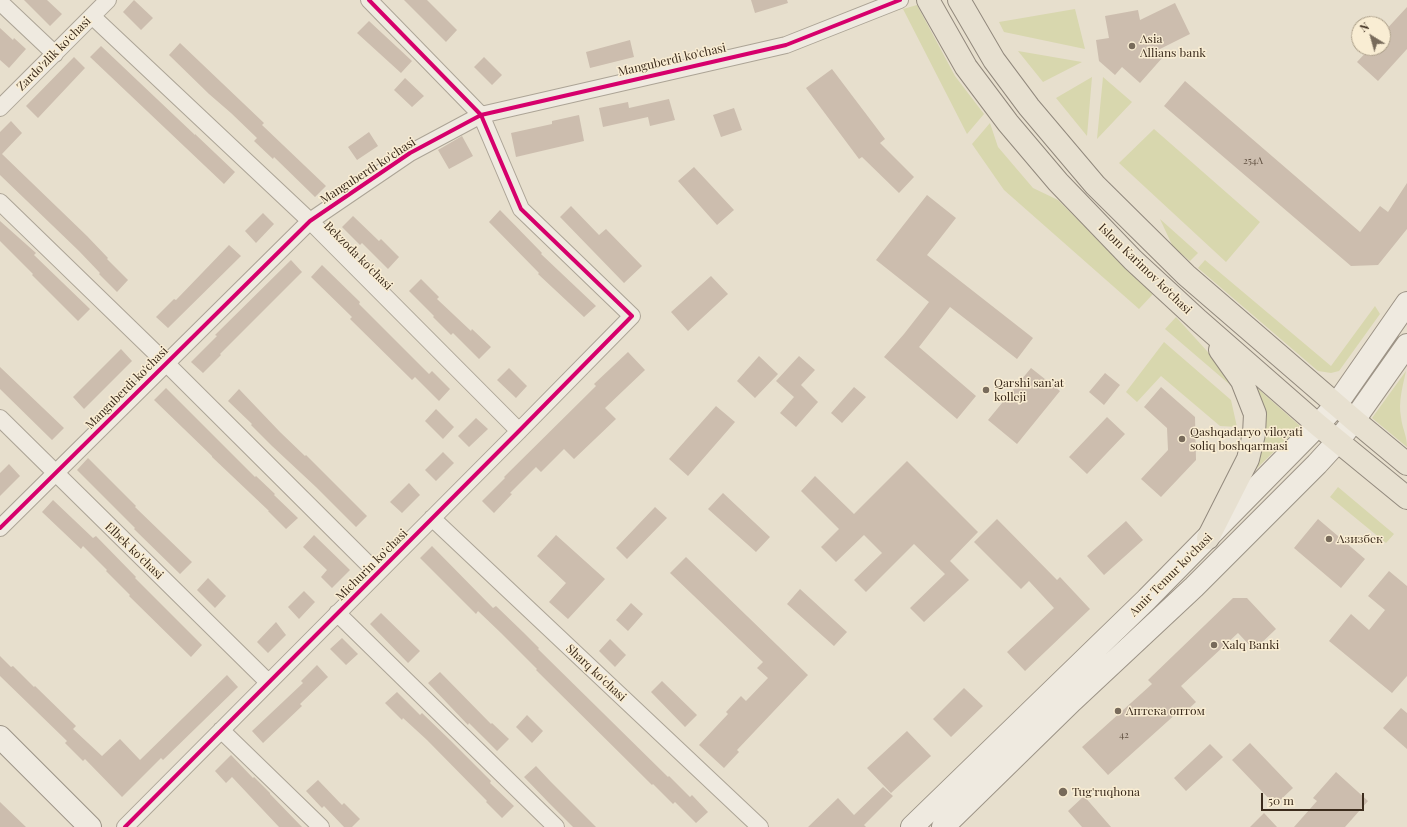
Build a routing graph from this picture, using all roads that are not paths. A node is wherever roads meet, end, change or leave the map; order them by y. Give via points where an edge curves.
1 (108, 0) edge
2 (369, 0) edge
3 (900, 0) edge
4 (928, 0) edge
5 (959, 0) edge
6 (0, 2) edge
7 (92, 16) junction
8 (55, 54) junction
9 (0, 108) edge
10 (481, 115) junction
11 (0, 202) edge
12 (310, 221) junction
13 (1407, 303) edge
14 (1198, 320) junction
15 (1407, 345) edge
16 (166, 363) junction
17 (1336, 405) junction
18 (0, 418) edge
19 (1354, 420) junction
20 (1318, 425) junction
21 (519, 431) junction
22 (1338, 441) junction
23 (1407, 464) edge
24 (55, 474) junction
25 (1407, 498) edge
26 (432, 518) junction
27 (0, 528) edge
28 (1208, 538) junction
29 (377, 573) junction
30 (337, 613) junction
31 (268, 682) junction
32 (221, 730) junction
33 (0, 737) edge
34 (90, 827) edge
35 (125, 827) edge
36 (321, 827) edge
37 (556, 827) edge
38 (760, 827) edge
39 (912, 827) edge
40 (943, 827) edge

1 - 7 street, Zardo'zlik ko'chasi
2 - 10 street
3 - 10 street, Manguberdi ko'chasi via 786,45
4 - 14 main road, Islom Karimov ko‘chasi via 966,67 1008,123 1058,182 1133,260
5 - 17 main road, Islom Karimov ko‘chasi via 994,60 1034,113 1095,185 1186,275
6 - 8 street
7 - 8 street, Zardo'zlik ko'chasi
7 - 12 street, Bekzoda ko'chasi
8 - 9 street, Zardo'zlik ko'chasi
10 - 12 street, Manguberdi ko'chasi via 410,153
10 - 21 street, Michurin ko'chasi via 521,209 632,316
11 - 16 street
12 - 16 street, Manguberdi ko'chasi
12 - 21 street, Bekzoda ko'chasi
13 - 17 main road, Amir Temur ko'chasi
14 - 20 main road, Islom Karimov ko‘chasi
14 - 28 main road via 1242,381 1255,414 1254,434 1248,459
15 - 19 main road, Amir Temur ko'chasi
16 - 24 street, Manguberdi ko'chasi
16 - 29 street
17 - 19 main road, Islom Karimov ko‘chasi
17 - 20 main road, Amir Temur ko'chasi
18 - 24 street, Elbek ko'chasi
19 - 22 main road, Amir Temur ko'chasi
19 - 23 main road, Islom Karimov ko‘chasi
20 - 22 main road, Islom Karimov ko‘chasi
20 - 28 main road, Amir Temur ko'chasi
21 - 26 street, Michurin ko'chasi
22 - 25 main road, Islom Karimov ko‘chasi
22 - 40 main road, Amir Temur ko'chasi via 1194,587
24 - 27 street, Manguberdi ko'chasi
24 - 31 street, Elbek ko'chasi
26 - 29 street, Michurin ko'chasi
26 - 38 street, Sharq ko'chasi
28 - 39 main road, Amir Temur ko'chasi
29 - 30 street, Michurin ko'chasi
30 - 31 street, Michurin ko'chasi
30 - 37 street
31 - 32 street, Michurin ko'chasi
32 - 35 street, Michurin ko'chasi
32 - 36 street
33 - 34 main road

